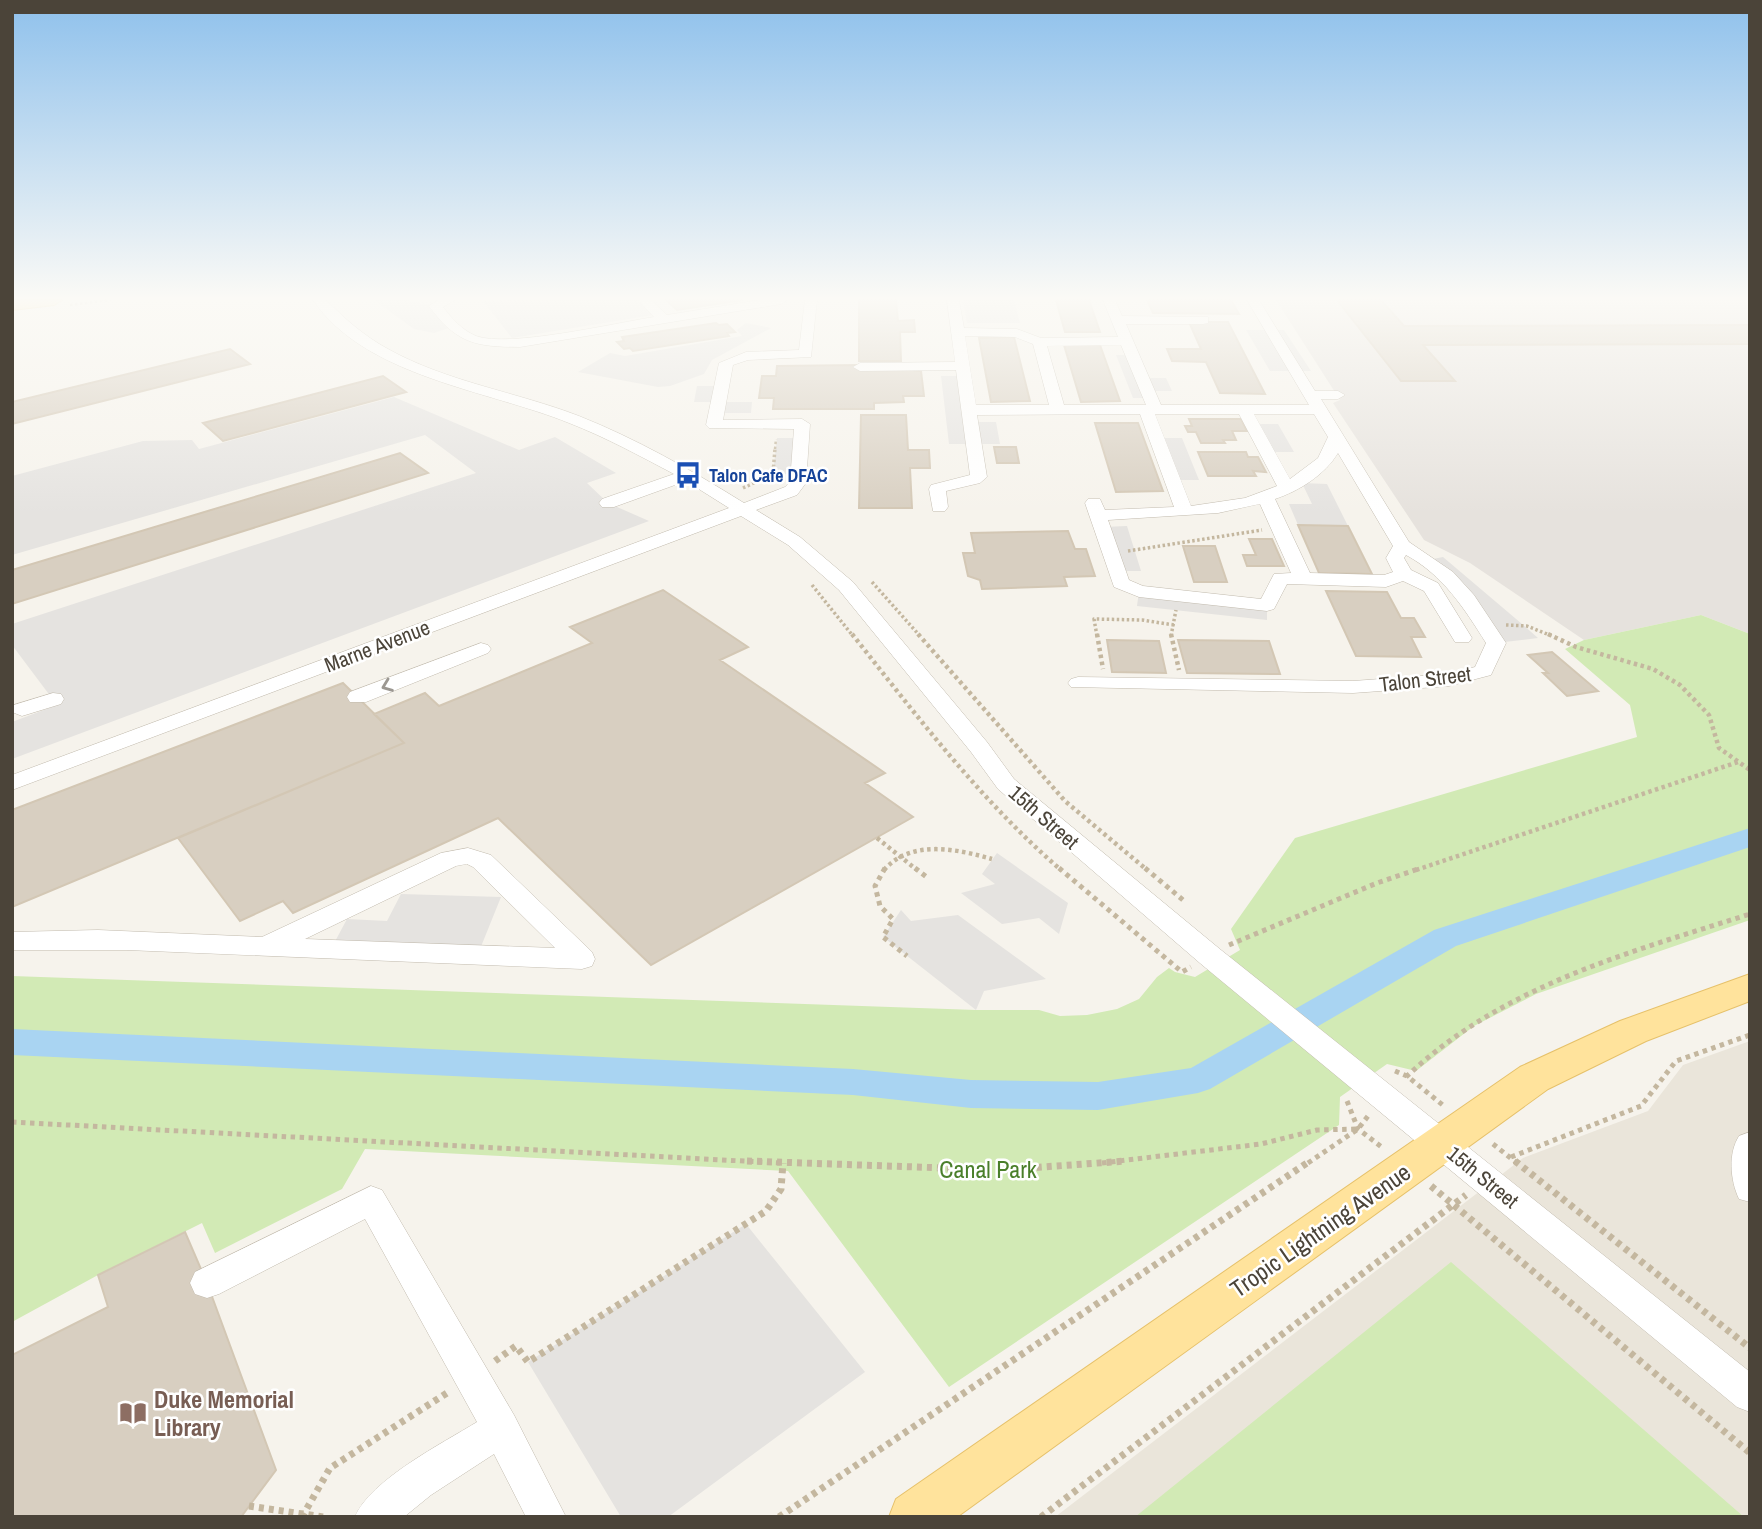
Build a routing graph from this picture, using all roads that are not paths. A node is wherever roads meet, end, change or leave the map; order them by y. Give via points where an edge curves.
1 (427, 371) edge
2 (725, 371) edge
3 (963, 371) edge
4 (1047, 371) edge
5 (1137, 371) edge
6 (1296, 371) edge
7 (1338, 395) dead end
8 (1315, 402) junction
9 (1058, 409) junction
10 (1150, 409) junction
11 (1244, 409) junction
12 (968, 410) junction
13 (1336, 437) junction
14 (688, 474) junction
15 (1286, 487) junction
16 (1265, 496) junction
17 (608, 503) dead end
18 (939, 507) dead end
19 (742, 509) junction
20 (1184, 509) junction
21 (1402, 546) junction
22 (1404, 574) junction
23 (1303, 578) junction
24 (1462, 638) dead end
25 (382, 644) junction
26 (481, 649) dead end
27 (416, 674) junction
28 (1078, 683) dead end
29 (358, 697) dead end
30 (52, 699) dead end
31 (16, 706) edge
32 (12, 783) edge
33 (12, 942) edge
34 (265, 947) junction
35 (1750, 987) edge
36 (1439, 1145) junction
37 (1750, 1145) edge
38 (1750, 1189) edge
39 (207, 1283) dead end
40 (1750, 1395) edge
41 (501, 1427) junction
42 (374, 1517) edge
43 (547, 1517) edge
44 (914, 1517) edge

1 - 14 street, 15th Street via 573,419
2 - 19 street, Marne Avenue via 715,425 802,424 798,483 791,491
3 - 12 street
4 - 9 street
5 - 10 street
6 - 8 street, Talon Street
7 - 8 street
8 - 11 street
8 - 13 street, Talon Street
9 - 10 street
9 - 12 street
10 - 11 street
10 - 20 street
11 - 15 street
12 - 18 street via 979,477 937,489
13 - 15 street via 1326,460
13 - 21 street, Talon Street
14 - 17 street
14 - 19 street, 15th Street
15 - 16 street
16 - 20 street via 1219,507
16 - 23 street
19 - 25 street, Marne Avenue
19 - 36 street, 15th Street via 794,541 846,586 1006,784 1214,960 1377,1082
20 - 23 street via 1097,509 1121,583 1139,591 1267,605 1281,578
21 - 22 street via 1395,558
21 - 28 street, Talon Street via 1455,582 1496,643 1484,671 1449,680 1353,687
22 - 23 street via 1386,581
22 - 24 street via 1431,587
25 - 27 street
25 - 32 street, Marne Avenue
26 - 27 street
27 -> 29 street
30 - 31 street
33 - 34 street via 109,940
34 - 34 street via 478,954 582,959 482,861 468,856 450,859
35 - 36 main road, Tropic Lightning Avenue via 1633,1031 1534,1078
36 - 40 street, 15th Street
36 - 44 main road, Tropic Lightning Avenue
37 - 38 street
39 - 41 street via 371,1200
41 - 42 street via 417,1481
41 - 43 street

